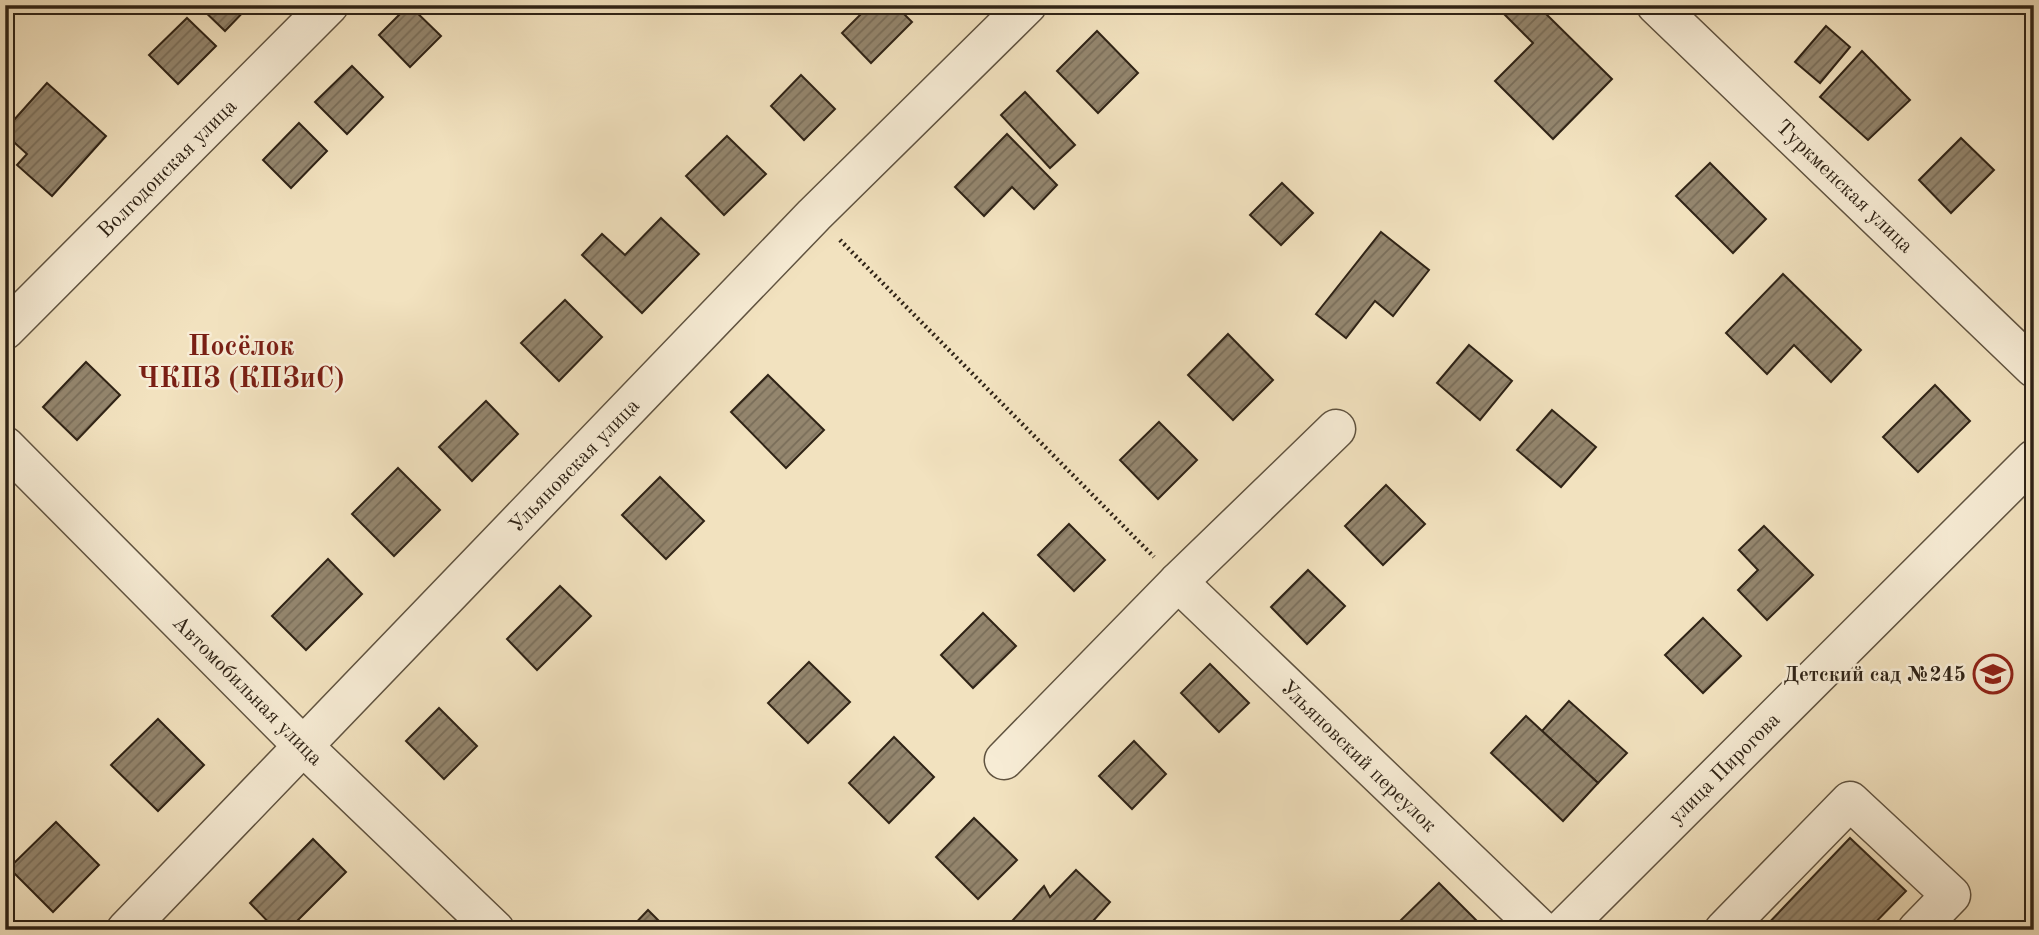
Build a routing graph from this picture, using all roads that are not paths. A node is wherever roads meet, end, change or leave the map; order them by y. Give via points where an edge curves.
1 (330, 5) edge
2 (1027, 5) edge
3 (1656, 5) edge
4 (5, 330) edge
5 (2034, 368) edge
6 (1336, 429) dead end
7 (5, 446) edge
8 (2034, 459) edge
9 (1178, 582) junction
10 (303, 746) junction
11 (1004, 760) dead end
12 (126, 930) edge
13 (495, 930) edge
14 (1541, 930) edge
15 (1562, 930) edge
16 (1724, 930) edge
17 (1917, 930) edge

1 - 4 street, Волгодонская улица
2 - 10 street, Ульяновская улица via 814,215
3 - 5 street, Туркменская улица
6 - 9 street
7 - 10 street, Автомобильная улица
8 - 15 street, улица Пирогова
9 - 11 street
9 - 14 street, Ульяновский переулок
10 - 12 street, Ульяновская улица
10 - 13 street, Автомобильная улица
16 - 17 street via 1850,801 1951,895

